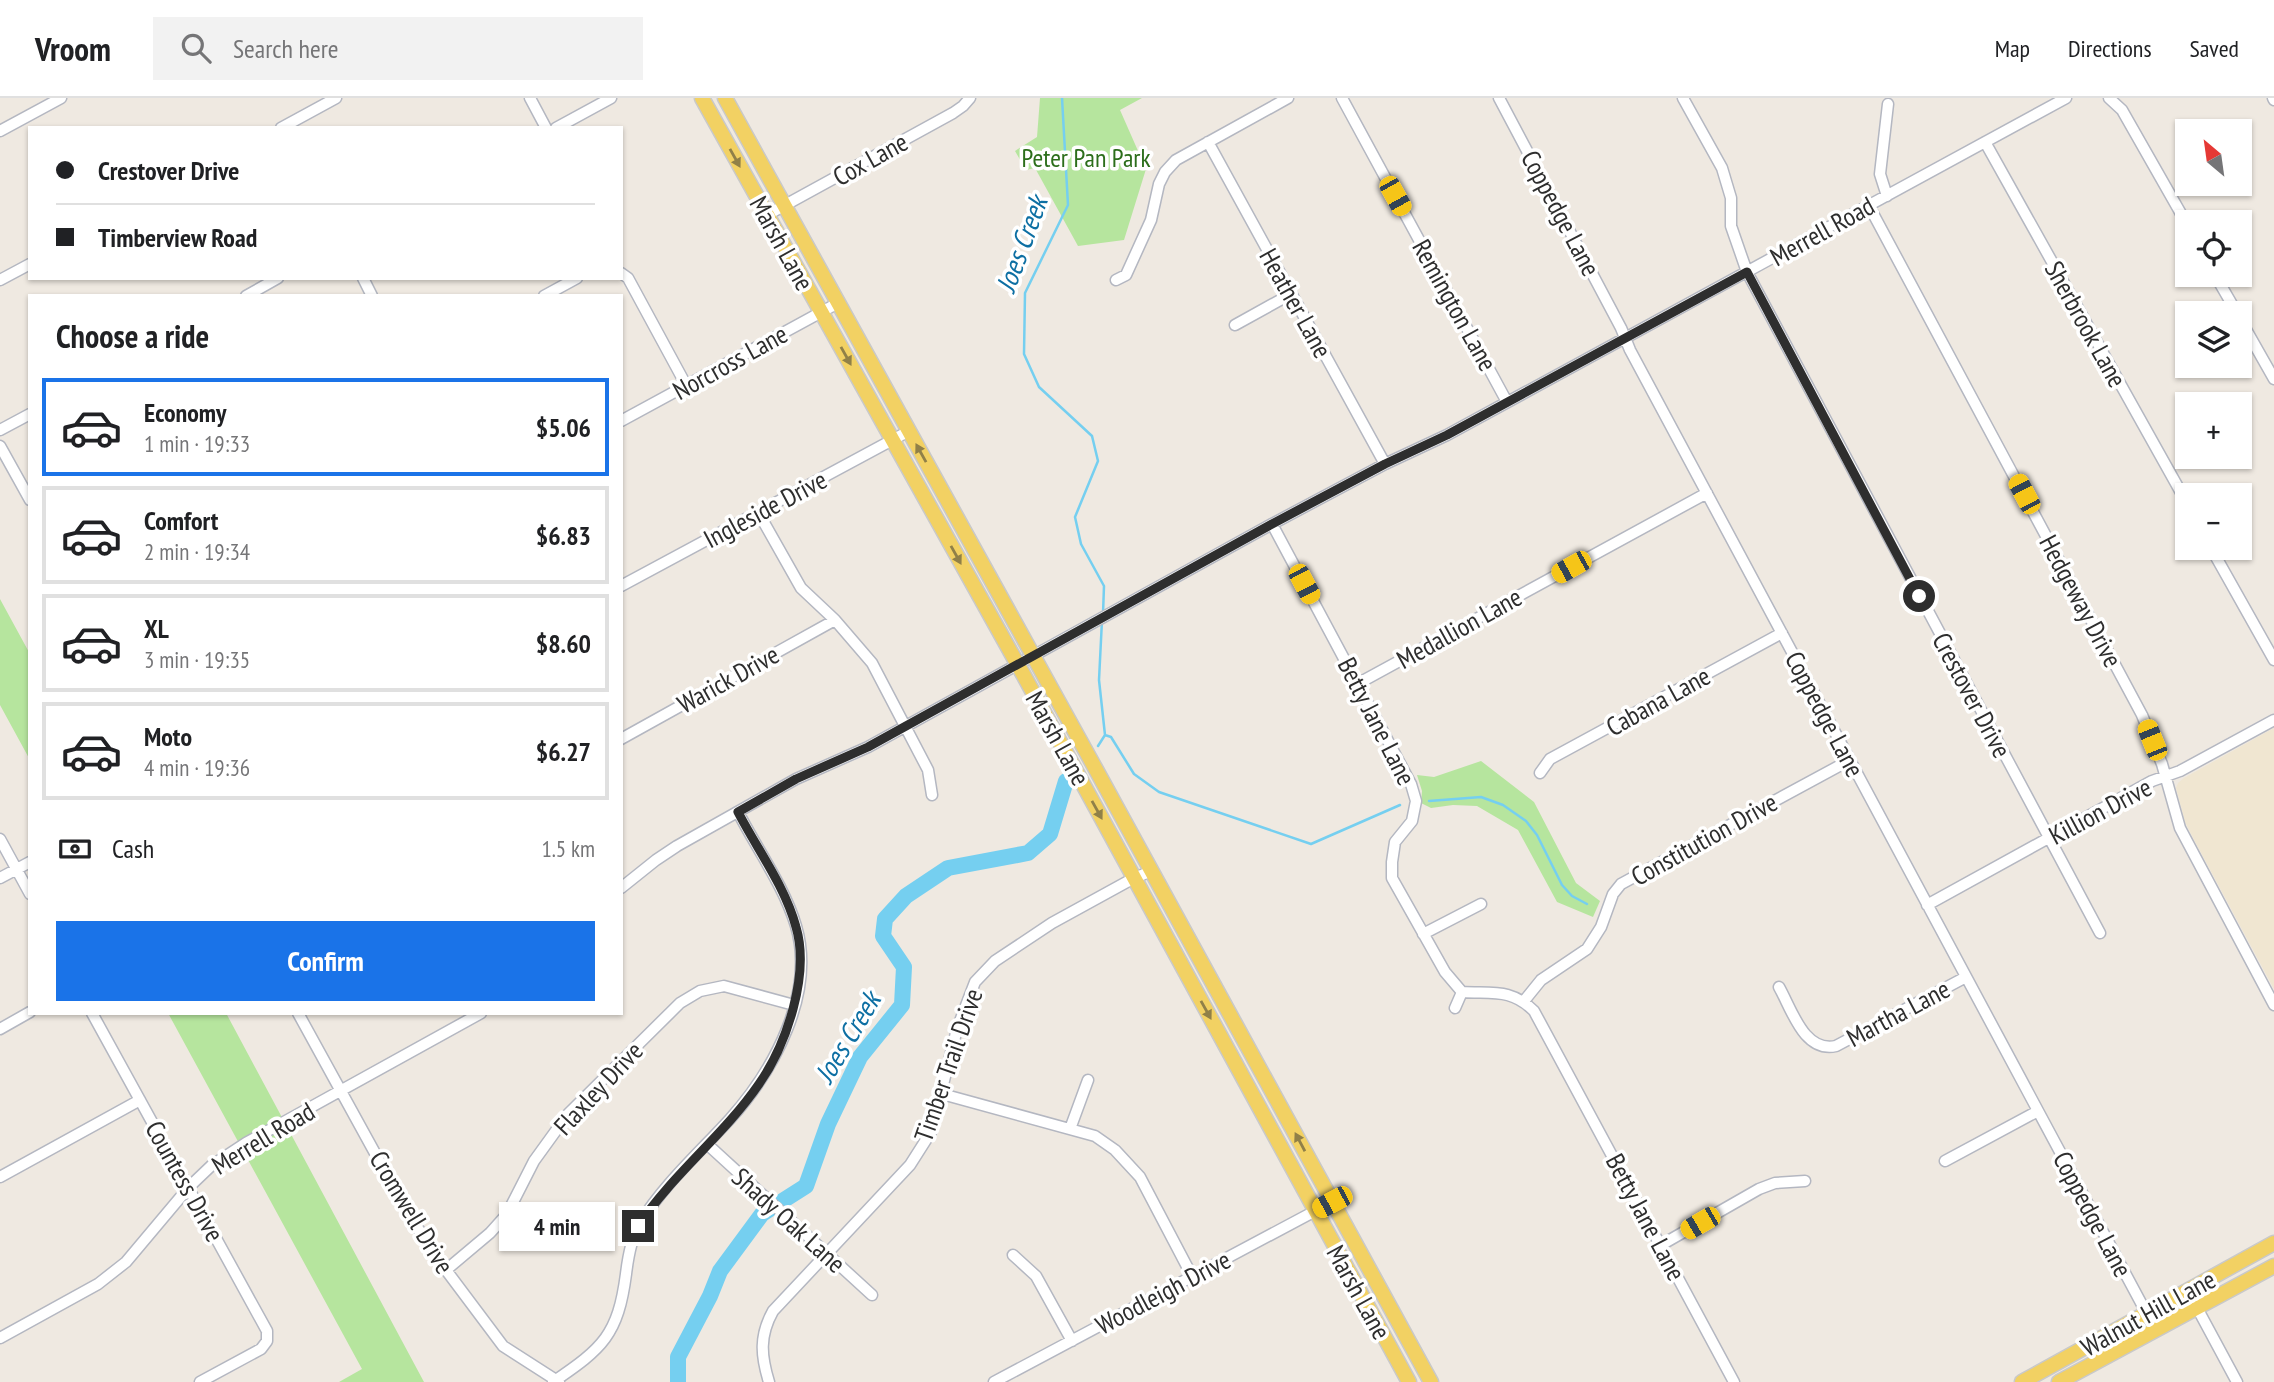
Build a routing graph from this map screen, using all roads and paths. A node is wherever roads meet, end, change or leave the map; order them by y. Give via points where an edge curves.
1 (61, 98) edge
2 (336, 98) edge
3 (530, 98) edge
4 (611, 98) edge
5 (702, 98) edge
6 (724, 98) edge
7 (970, 98) edge
8 (1288, 98) edge
9 (1342, 98) edge
10 (1683, 98) edge
11 (2066, 98) edge
12 (2109, 98) edge
13 (1502, 99) edge
14 (1888, 104) dead end
15 (285, 126) edge
16 (545, 126) edge
17 (560, 126) edge
18 (0, 131) edge
19 (1208, 142) junction
20 (1984, 142) junction
21 (1887, 196) junction
22 (784, 206) junction
23 (1868, 206) junction
24 (2179, 210) edge
25 (767, 215) junction
26 (28, 265) edge
27 (1747, 272) junction
28 (623, 274) edge
29 (274, 280) edge
30 (573, 280) edge
31 (1116, 280) dead end
32 (0, 281) edge
33 (250, 294) edge
34 (548, 294) edge
35 (1291, 294) junction
36 (838, 303) junction
37 (821, 312) junction
38 (1235, 325) dead end
39 (1625, 338) junction
40 (2252, 341) edge
41 (2274, 380) edge
42 (686, 385) junction
43 (1507, 402) junction
44 (28, 415) edge
45 (623, 420) edge
46 (0, 430) edge
47 (909, 430) junction
48 (892, 440) junction
49 (0, 446) edge
50 (1385, 464) junction
51 (2176, 483) edge
52 (1707, 493) junction
53 (28, 496) edge
54 (758, 512) junction
55 (1272, 524) junction
56 (2218, 560) edge
57 (623, 585) edge
58 (835, 620) junction
59 (1782, 634) junction
60 (1033, 656) junction
61 (2274, 660) edge
62 (1017, 664) junction
63 (1359, 683) junction
64 (2274, 720) edge
65 (905, 726) junction
66 (623, 738) edge
67 (1850, 760) junction
68 (1540, 773) dead end
69 (2165, 777) junction
70 (932, 796) dead end
71 (738, 812) junction
72 (2048, 838) junction
73 (0, 839) edge
74 (28, 863) edge
75 (17, 869) junction
76 (1152, 871) junction
77 (0, 878) edge
78 (1134, 878) junction
79 (623, 886) edge
80 (28, 890) edge
81 (1481, 904) dead end
82 (1927, 905) junction
83 (2100, 933) dead end
84 (1423, 934) junction
85 (1966, 977) junction
86 (1779, 987) dead end
87 (1462, 992) junction
88 (1524, 1001) junction
89 (794, 1005) junction
90 (2274, 1005) edge
91 (1455, 1008) dead end
92 (28, 1014) edge
93 (93, 1015) edge
94 (299, 1015) edge
95 (477, 1015) edge
96 (0, 1029) edge
97 (1245, 1041) junction
98 (1228, 1051) junction
99 (1088, 1080) dead end
100 (341, 1091) junction
101 (942, 1094) junction
102 (140, 1100) junction
103 (2038, 1111) junction
104 (1070, 1129) junction
105 (707, 1144) junction
106 (1945, 1161) dead end
107 (0, 1177) edge
108 (1805, 1181) dead end
109 (189, 1187) junction
110 (1332, 1202) junction
111 (1315, 1211) junction
112 (2274, 1243) edge
113 (1661, 1245) junction
114 (826, 1254) junction
115 (1013, 1255) dead end
116 (2242, 1261) junction
117 (2274, 1266) edge
118 (446, 1270) junction
119 (1192, 1276) junction
120 (2251, 1278) junction
121 (2188, 1291) junction
122 (873, 1295) dead end
123 (2197, 1307) junction
124 (2146, 1314) junction
125 (2155, 1329) junction
126 (0, 1338) edge
127 (1072, 1341) junction
128 (1410, 1344) junction
129 (1393, 1354) junction
130 (2061, 1361) junction
131 (2065, 1379) edge
132 (556, 1381) edge
133 (200, 1382) edge
134 (769, 1382) edge
135 (994, 1382) edge
136 (1409, 1382) edge
137 (1431, 1382) edge
138 (1734, 1382) edge
139 (2022, 1382) edge
140 (2236, 1382) edge

1 - 18 street
2 - 15 street
3 - 16 street
4 - 17 street
5 -> 25 main road, Marsh Lane
6 - 22 main road, Marsh Lane
7 - 22 street, Cox Lane via 953,113
8 - 19 street
9 - 43 street, Remington Lane
10 - 27 street, Crestover Drive via 1722,168 1731,198 1731,226
11 - 20 street, Merrell Road
12 - 24 street via 2122,110
13 - 39 street, Coppedge Lane
14 - 21 street via 1880,174
19 - 31 street via 1176,160 1165,172 1144,239 1126,275
19 - 35 street, Heather Lane
20 - 21 street, Merrell Road
20 - 51 street, Sherbrook Lane
21 - 23 street, Merrell Road
22 - 25 street, Cox Lane
22 - 36 main road, Marsh Lane
23 - 27 street, Merrell Road
23 - 69 street, Hedgeway Drive via 2142,715
25 - 37 main road, Marsh Lane
26 - 32 street
27 - 39 street, Merrell Road
27 - 72 street, Crestover Drive
28 - 42 street
29 - 33 street
30 - 34 street
35 - 38 street
35 - 50 street, Heather Lane
36 - 37 street, Norcross Lane
36 - 47 main road, Marsh Lane
37 - 42 street, Norcross Lane
37 -> 48 main road, Marsh Lane
39 - 43 street, Merrell Road
39 - 52 street, Coppedge Lane
40 - 41 street
42 - 45 street, Norcross Lane
43 - 50 street, Merrell Road
44 - 46 street
47 - 48 street, Ingleside Drive
60 -> 47 main road, Marsh Lane
48 - 54 street, Ingleside Drive
48 -> 62 main road, Marsh Lane
49 - 53 street
50 - 55 street, Merrell Road
52 - 59 street, Coppedge Lane
52 - 63 street, Medallion Lane
54 - 57 street, Ingleside Drive
54 - 58 street via 801,588
55 - 60 street, Merrell Road
55 - 63 street, Betty Jane Lane
56 - 61 street
58 - 65 street via 872,663
58 - 66 street, Warick Drive
59 - 67 street, Coppedge Lane
59 - 68 street, Cabana Lane via 1550,759
60 - 62 street, Merrell Road
60 - 76 main road, Marsh Lane
62 - 65 street, Merrell Road
62 -> 78 main road, Marsh Lane
63 - 84 street, Betty Jane Lane via 1416,801 1412,821 1395,842 1392,878
64 - 69 street, Killion Drive
65 - 70 street via 928,771
65 - 71 street, Merrell Road
67 - 82 street, Coppedge Lane
67 - 88 street, Constitution Drive via 1621,884 1587,949 1541,980
69 - 72 street, Killion Drive
69 - 90 street, Hedgeway Drive via 2180,828
71 - 79 street, Merrell Road via 656,860
71 - 89 street via 789,905 796,927 800,982
72 - 82 street, Killion Drive
72 - 83 street, Crestover Drive
73 - 75 street
74 - 75 street
75 - 77 street
75 - 80 street
76 - 78 street, Timber Trail Drive
76 - 97 main road, Marsh Lane
78 -> 98 main road, Marsh Lane
78 - 101 street, Timber Trail Drive via 1006,953 975,982 957,1029
81 - 84 street
82 - 85 street, Coppedge Lane
84 - 87 street, Betty Jane Lane
85 - 86 street, Martha Lane via 1827,1048 1808,1039
85 - 103 street, Coppedge Lane
87 - 88 street via 1505,993
87 - 91 street
88 - 113 street, Betty Jane Lane via 1540,1021
89 - 105 street via 760,1084
89 - 118 street, Flaxley Drive via 724,986 700,990 680,1003 568,1114 534,1161 507,1213
92 - 96 street
93 - 102 street, Countess Drive
94 - 100 street, Cromwell Drive
95 - 100 street, Merrell Road
97 - 98 main road
110 -> 97 main road, Marsh Lane
98 - 111 main road, Marsh Lane
99 - 104 street
100 - 109 street, Merrell Road via 240,1147
100 - 118 street, Cromwell Drive via 409,1215
101 - 104 street
101 - 114 street, Timber Trail Drive via 930,1132 910,1165
102 - 107 street
102 - 109 street, Countess Drive
103 - 106 street
103 - 124 street, Coppedge Lane
104 - 119 street via 1096,1136 1140,1177
105 - 114 street, Shady Oak Lane
105 - 132 street via 653,1202 638,1226 613,1329 596,1351
108 - 113 street via 1759,1189
109 - 126 street, Merrell Road via 126,1262 97,1284
109 - 133 street, Countess Drive via 267,1331 261,1349
110 - 111 street, Woodleigh Drive
110 - 128 main road, Marsh Lane
111 - 119 street, Woodleigh Drive
111 - 129 main road, Marsh Lane
112 - 116 main road, Walnut Hill Lane
113 - 138 street, Betty Jane Lane
114 - 122 street, Shady Oak Lane
114 - 134 street, Timber Trail Drive via 772,1311 765,1326 762,1360
115 - 127 street via 1036,1276
116 - 120 main road
116 - 121 main road, Walnut Hill Lane
117 - 120 main road, Walnut Hill Lane
118 - 132 street, Cromwell Drive via 503,1346
119 - 127 street, Woodleigh Drive
120 - 123 main road, Walnut Hill Lane
121 - 123 street
121 - 124 main road, Walnut Hill Lane
123 - 125 main road, Walnut Hill Lane
123 - 140 street
124 - 125 street, Coppedge Lane
124 - 130 main road, Walnut Hill Lane
125 - 131 main road, Walnut Hill Lane
127 - 135 street, Woodleigh Drive
128 - 129 main road
128 - 137 main road, Marsh Lane
129 - 136 main road, Marsh Lane
130 - 131 main road
130 - 139 main road, Walnut Hill Lane

